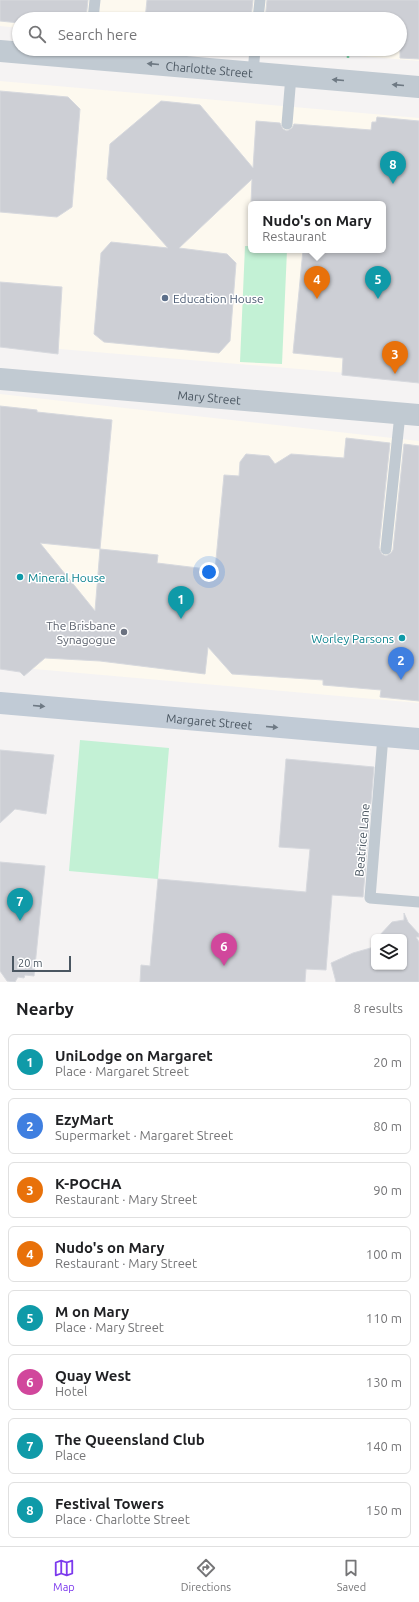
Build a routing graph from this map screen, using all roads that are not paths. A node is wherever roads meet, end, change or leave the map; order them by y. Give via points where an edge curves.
1 (95, 0) edge
2 (260, 0) edge
3 (94, 12) edge
4 (259, 12) edge
5 (0, 51) edge
6 (12, 51) edge
7 (106, 56) edge
8 (255, 56) edge
9 (253, 73) junction
10 (291, 76) junction
11 (419, 87) edge
12 (287, 124) dead end
13 (0, 379) edge
14 (410, 414) edge
15 (386, 549) dead end
16 (0, 703) edge
17 (383, 736) junction
18 (419, 739) edge
19 (419, 902) edge

1 - 3 lane
2 - 4 lane
5 - 6 street, Charlotte Street
9 -> 7 street, Charlotte Street
8 - 9 lane
9 - 10 street, Charlotte Street
11 -> 10 street, Charlotte Street
10 - 12 lane
13 - 14 street, Mary Street
14 - 15 lane
16 -> 17 main road, Margaret Street
17 - 18 main road, Margaret Street
17 - 19 lane, Beatrice Lane via 370,898

